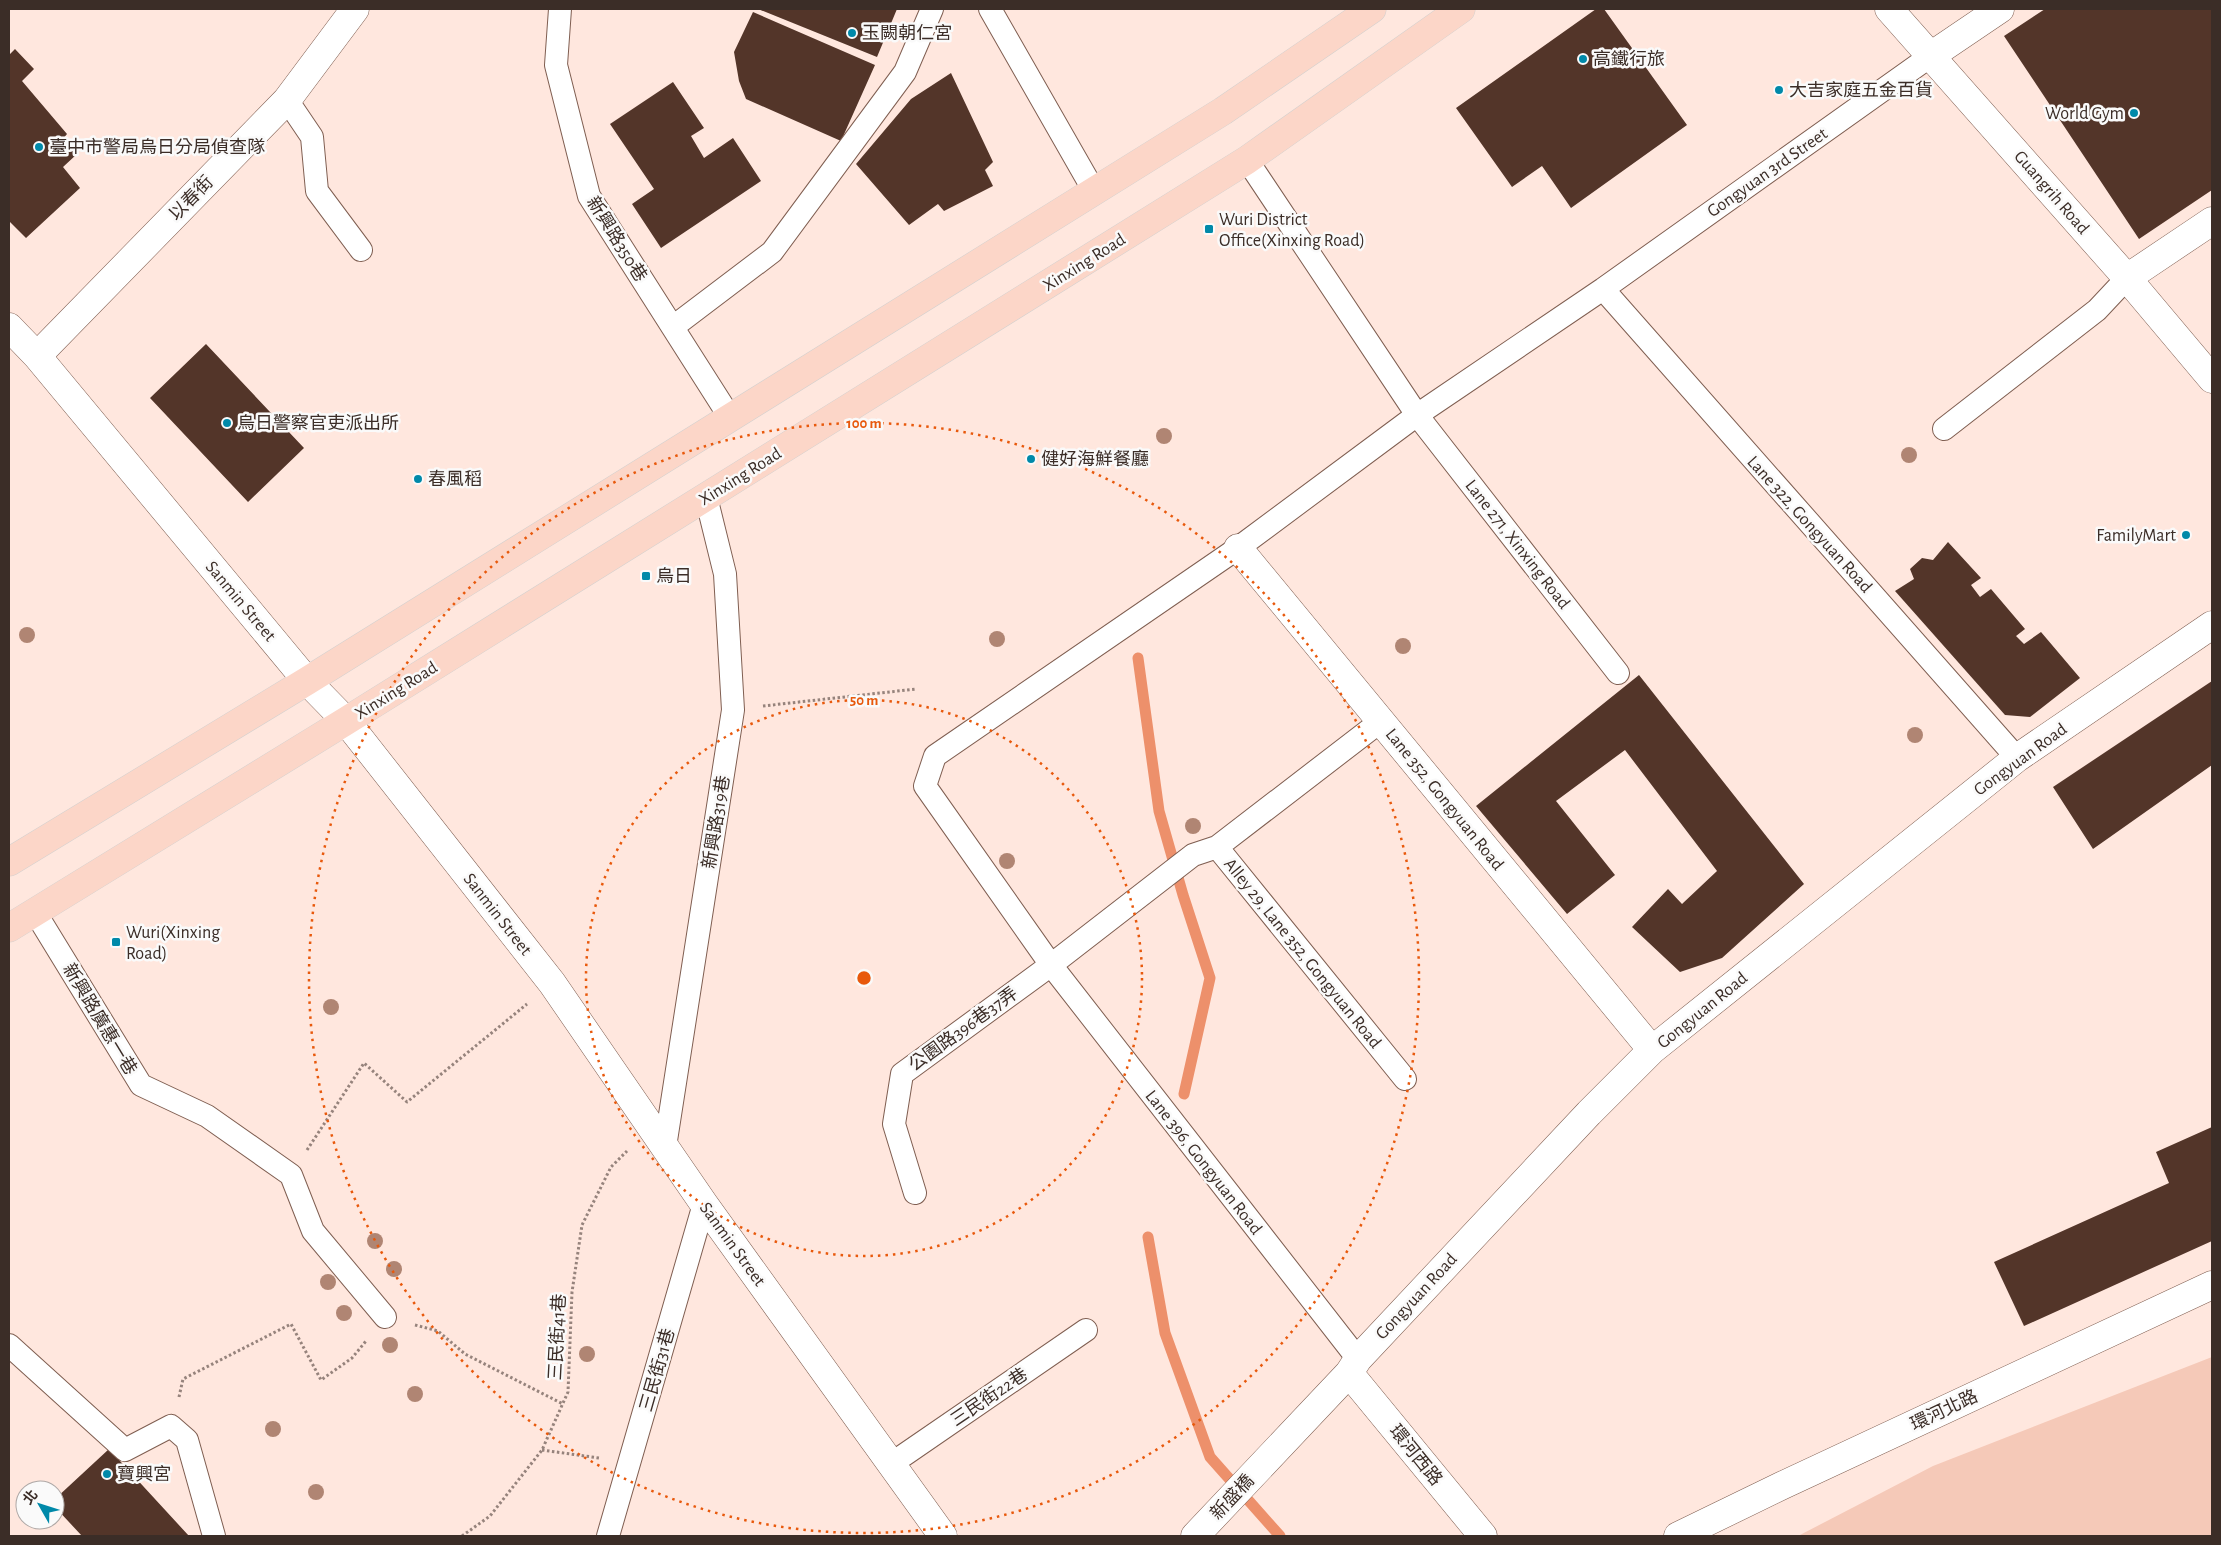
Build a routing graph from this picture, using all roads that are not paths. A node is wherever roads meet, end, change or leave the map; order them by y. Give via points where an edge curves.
1 (355, 9) edge
2 (560, 9) edge
3 (932, 9) edge
4 (990, 9) edge
5 (1372, 9) edge
6 (1461, 9) edge
7 (1889, 9) edge
8 (2000, 9) edge
9 (1932, 55) junction
10 (287, 100) junction
11 (1247, 160) junction
12 (1094, 191) junction
13 (2212, 221) edge
14 (361, 250) dead end
15 (2127, 278) junction
16 (1602, 289) junction
17 (9, 327) edge
18 (673, 327) junction
19 (37, 356) junction
20 (2212, 379) edge
21 (1417, 415) junction
22 (731, 419) junction
23 (1944, 429) dead end
24 (706, 497) junction
25 (1238, 548) junction
26 (2212, 624) edge
27 (1618, 672) dead end
28 (308, 681) junction
29 (346, 721) junction
30 (1381, 721) junction
31 (2017, 758) junction
32 (1217, 847) junction
33 (9, 862) edge
34 (35, 912) junction
35 (9, 928) edge
36 (1051, 965) junction
37 (1652, 1050) junction
38 (1405, 1080) dead end
39 (658, 1136) junction
40 (915, 1193) dead end
41 (704, 1204) junction
42 (2212, 1285) edge
43 (385, 1317) road end
44 (1086, 1330) dead end
45 (9, 1345) edge
46 (1354, 1366) junction
47 (891, 1464) junction
48 (1258, 1469) joint
49 (1200, 1530) edge
50 (214, 1536) edge
51 (608, 1536) edge
52 (943, 1536) edge
53 (1483, 1536) edge
54 (1678, 1536) edge

1 - 10 street, 以春街
2 - 18 lane, 新興路350巷 via 556,65 589,196
3 - 18 lane via 905,72 772,252
4 - 12 lane
5 - 12 main road via 1223,111
6 - 11 main road, Xinxing Road
7 - 9 street, Guangrih Road
8 - 9 street
9 - 15 street, Guangrih Road
9 - 16 lane, Gongyuan 3rd Street
10 - 14 lane via 312,137 317,191
10 - 19 street, 以春街
11 - 21 lane, Lane 271, Xinxing Road
11 - 24 main road, Xinxing Road
12 - 22 main road
13 - 15 street
15 - 20 street, Guangrih Road
15 - 23 lane via 2096,310
16 - 21 lane, Gongyuan 3rd Street
16 - 31 lane, Lane 322, Gongyuan Road
17 - 19 street, Sanmin Street
18 - 22 lane, 新興路350巷
19 - 28 street, Sanmin Street
21 - 25 lane
21 - 27 lane, Lane 271, Xinxing Road
22 - 28 main road
24 - 29 main road, Xinxing Road
24 - 39 lane, 新興路319巷 via 726,574 733,710
25 - 30 street, Lane 352, Gongyuan Road
25 - 36 lane, Lane 396, Gongyuan Road via 935,756 925,786
26 - 31 street, Gongyuan Road
28 - 29 street, Sanmin Street
28 - 33 main road
29 - 34 main road, Xinxing Road
29 - 39 street, Sanmin Street via 552,983
30 - 32 lane, Alley 29, Lane 352, Gongyuan Road
30 - 37 street, Lane 352, Gongyuan Road
31 - 37 street, Gongyuan Road
32 - 36 lane, 公園路396巷37弄 via 1193,855
32 - 38 lane, Alley 29, Lane 352, Gongyuan Road
34 - 35 main road, Xinxing Road
34 - 43 lane, 新興路廣惠一巷 via 141,1085 206,1116 291,1175 313,1231
36 - 40 lane, 公園路396巷37弄 via 902,1074 894,1124
36 - 46 lane, Lane 396, Gongyuan Road
37 - 46 street, Gongyuan Road
39 - 41 street, Sanmin Street
41 - 47 street, Sanmin Street
41 - 51 lane, 三民街31巷
42 - 54 street, 環河北路
44 - 47 lane, 三民街22巷
45 - 50 lane via 124,1450 172,1426 187,1440
46 - 48 street, Gongyuan Road
46 - 53 street, 環河西路
47 - 52 street, Sanmin Street
48 - 49 street, 新盛橋

